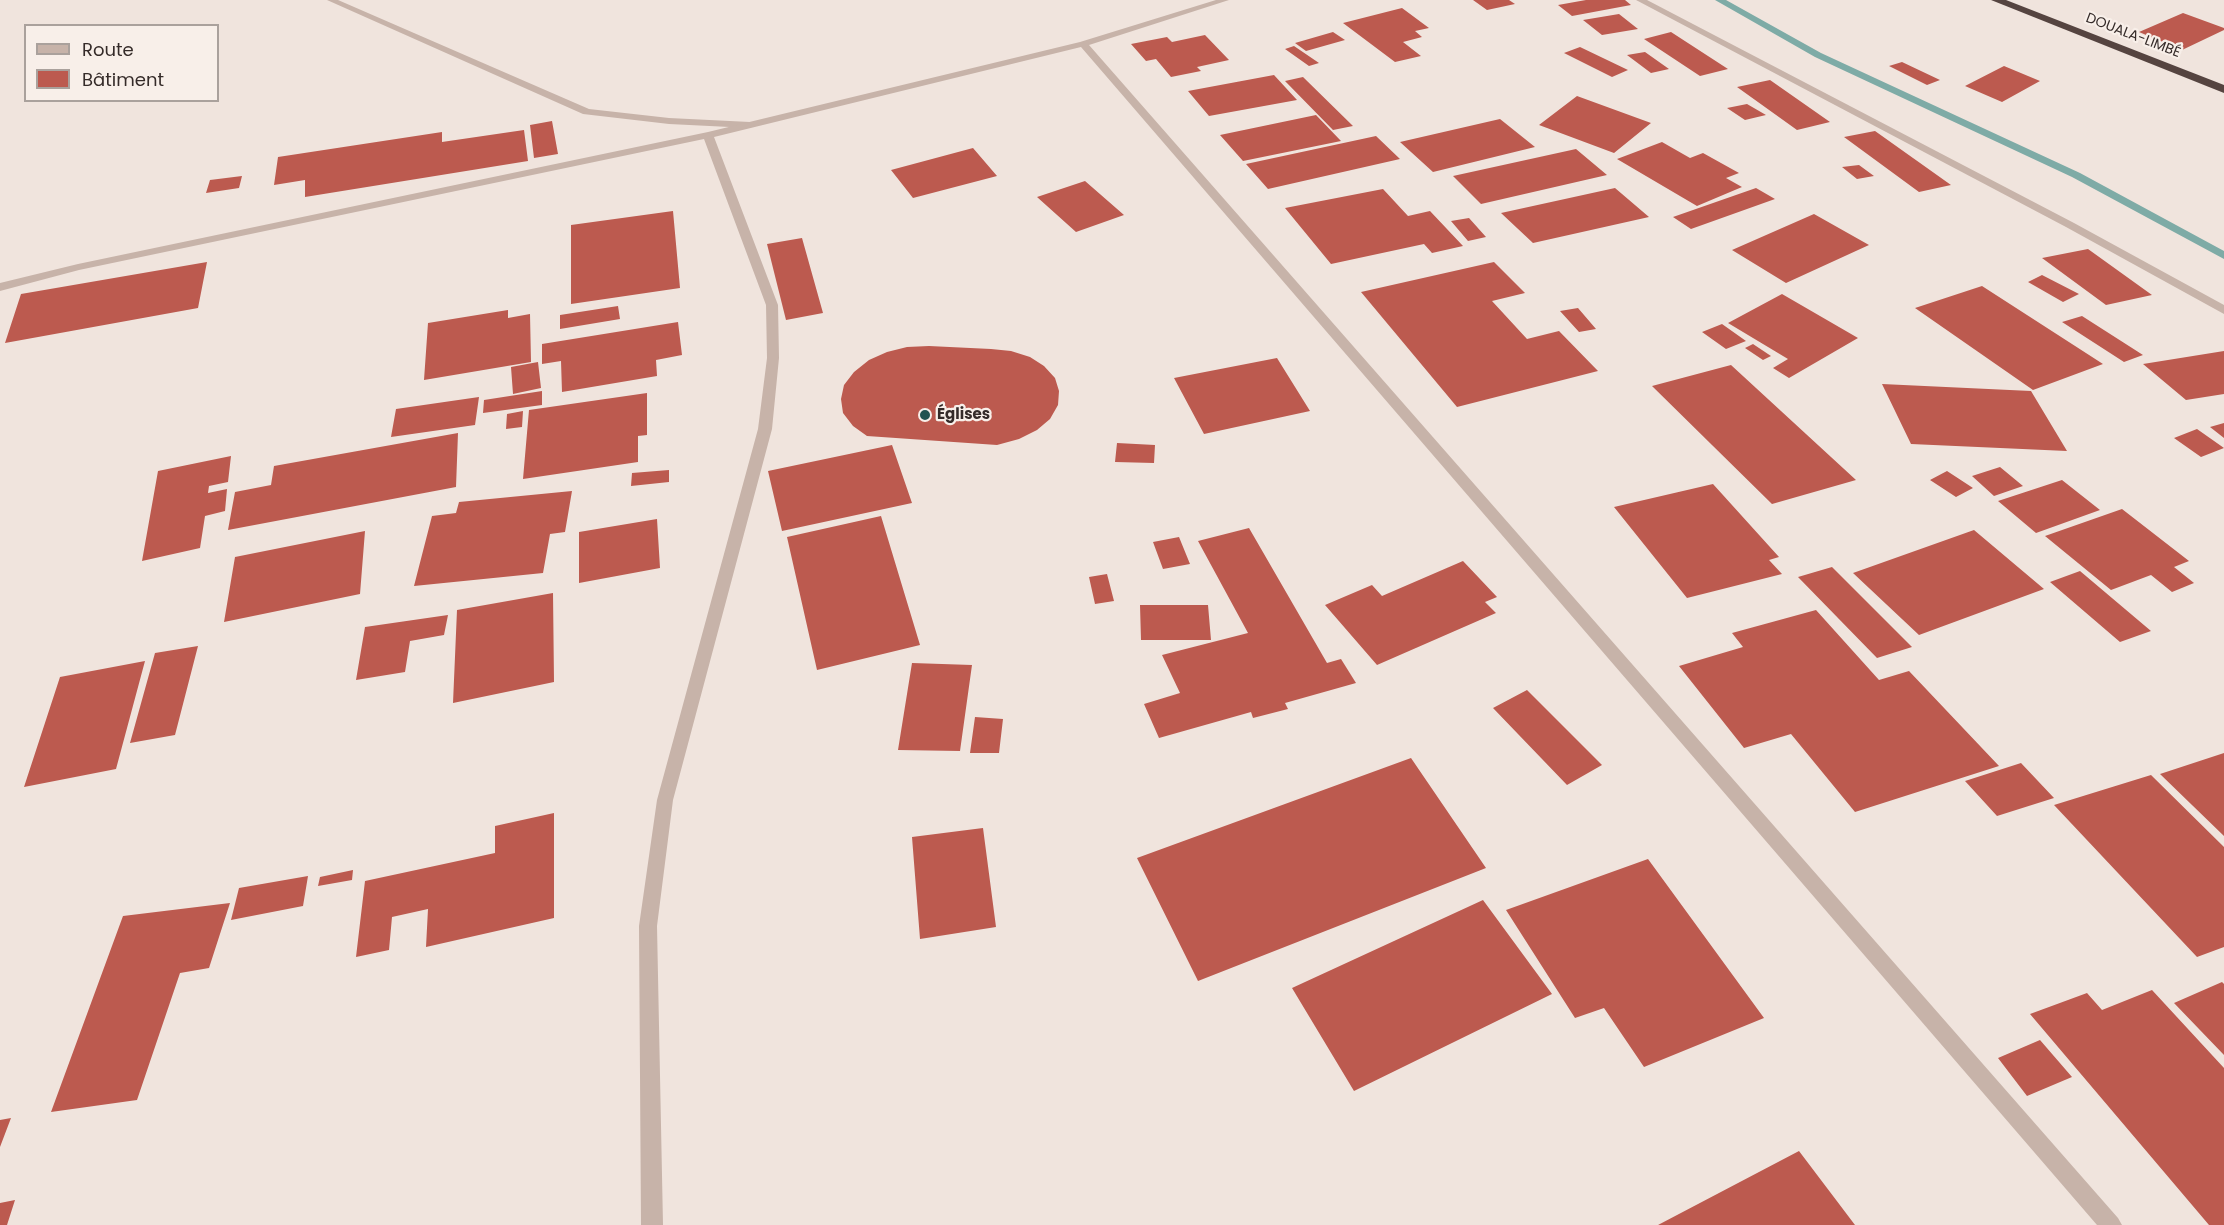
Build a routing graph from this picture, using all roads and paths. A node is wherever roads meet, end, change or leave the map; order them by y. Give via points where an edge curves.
1 (331, 0) edge
2 (1225, 0) edge
3 (1640, 0) edge
4 (1996, 0) edge
5 (1083, 44) junction
6 (2224, 89) edge
7 (750, 125) junction
8 (708, 135) junction
9 (0, 286) edge
10 (2224, 310) edge
11 (652, 1225) edge
12 (2111, 1225) edge

1 - 7 street via 586,111
2 - 5 street
3 - 10 street
4 - 6 highway, DOUALA-LIMBÉ
5 - 7 street
5 - 12 street
7 - 8 street
8 - 9 street
8 - 11 street via 772,305 773,358 765,429 663,811 648,926

